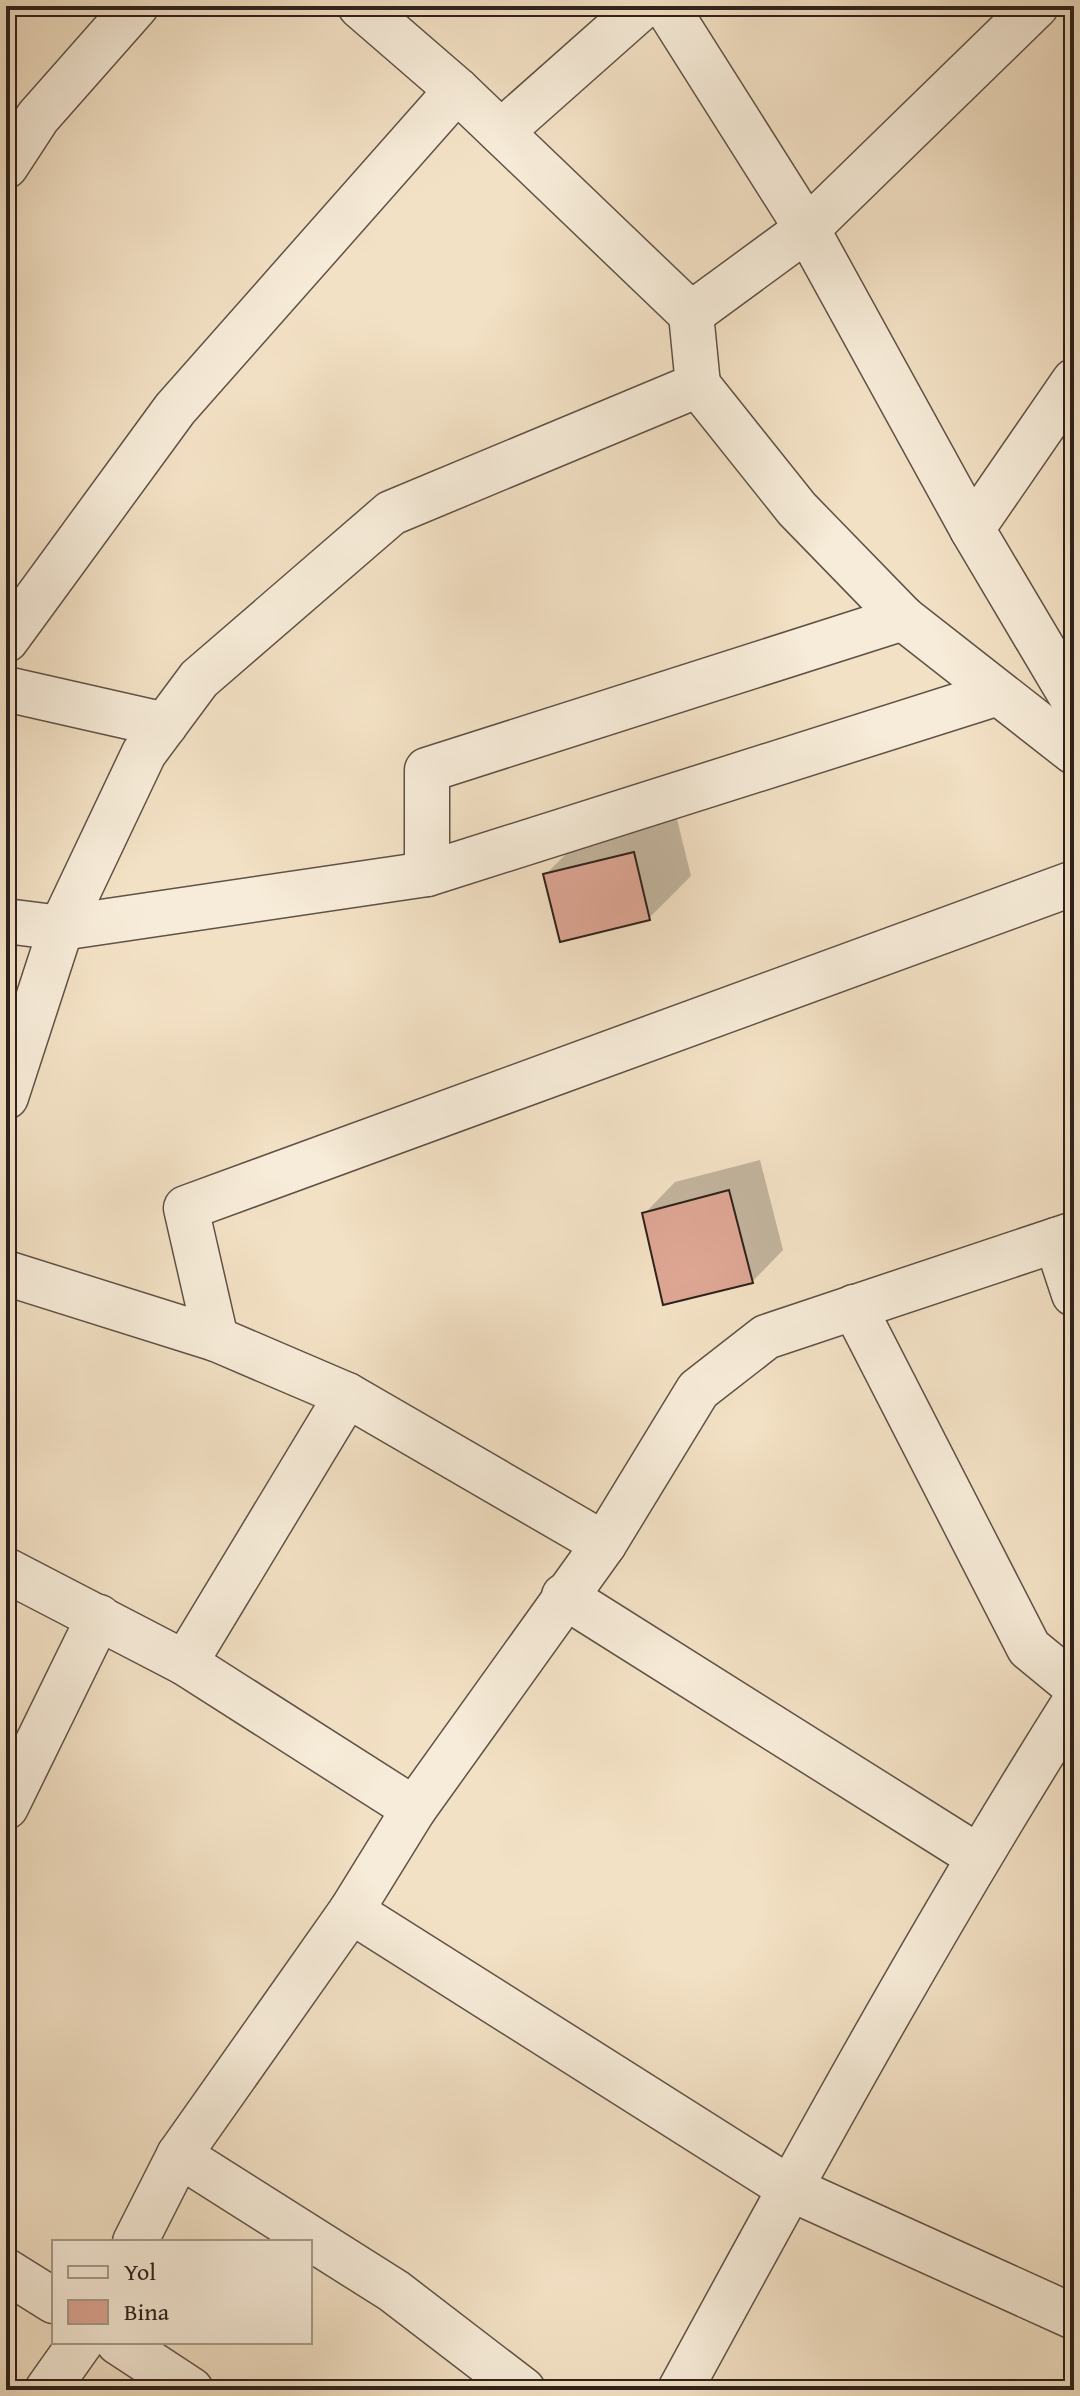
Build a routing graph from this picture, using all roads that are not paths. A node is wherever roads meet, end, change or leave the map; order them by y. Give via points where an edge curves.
1 (136, 6) edge
2 (360, 6) edge
3 (643, 6) edge
4 (666, 6) edge
5 (1036, 6) edge
6 (457, 90) junction
7 (501, 132) junction
8 (6, 166) edge
9 (807, 229) junction
10 (691, 314) junction
11 (1074, 381) edge
12 (698, 385) junction
13 (972, 529) junction
14 (903, 618) junction
15 (6, 640) edge
16 (6, 689) edge
17 (998, 693) junction
18 (1074, 701) edge
19 (165, 725) junction
20 (1074, 752) edge
21 (427, 874) junction
22 (1074, 883) edge
23 (6, 921) edge
24 (61, 928) junction
25 (6, 1097) edge
26 (1065, 1237) edge
27 (6, 1273) edge
28 (1074, 1294) edge
29 (854, 1307) junction
30 (216, 1339) junction
31 (347, 1395) junction
32 (604, 1544) junction
33 (6, 1570) edge
34 (564, 1596) junction
35 (99, 1617) junction
36 (185, 1663) junction
37 (1074, 1685) edge
38 (1074, 1703) edge
39 (6, 1807) edge
40 (414, 1809) junction
41 (977, 1856) junction
42 (351, 1911) junction
43 (179, 2155) junction
44 (789, 2188) junction
45 (136, 2240) edge
46 (6, 2271) edge
47 (52, 2300) edge
48 (1074, 2317) edge
49 (80, 2344) edge
50 (121, 2344) edge
51 (47, 2390) edge
52 (191, 2390) edge
53 (523, 2390) edge
54 (680, 2390) edge

1 - 8 street via 38,117
2 - 6 street
3 - 7 street
4 - 9 street
5 - 9 street
6 - 7 street
6 - 15 street via 175,409
7 - 10 street
9 - 10 street
9 - 13 street
10 - 12 street
11 - 13 street
12 - 14 street via 797,509
12 - 19 street via 391,513 199,679
13 - 18 street
14 - 17 street
14 - 21 street via 427,770
16 - 19 street
17 - 20 street
17 - 21 street
19 - 24 street via 144,753
21 - 24 street
22 - 30 street via 186,1208
23 - 24 street
24 - 25 street
26 - 28 street
26 - 29 street
27 - 30 street
29 - 32 street via 766,1337 698,1390
29 - 37 street via 1029,1648
30 - 31 street
31 - 32 street
31 - 36 street
32 - 34 street
33 - 35 street
34 - 40 street
34 - 41 street
35 - 36 street
35 - 39 street
36 - 40 street
38 - 41 street
40 - 42 street
41 - 44 street
42 - 43 street
42 - 44 street
43 - 45 street
43 - 53 street via 394,2291
44 - 48 street
44 - 54 street
46 - 47 street
49 - 51 street
50 - 52 street

